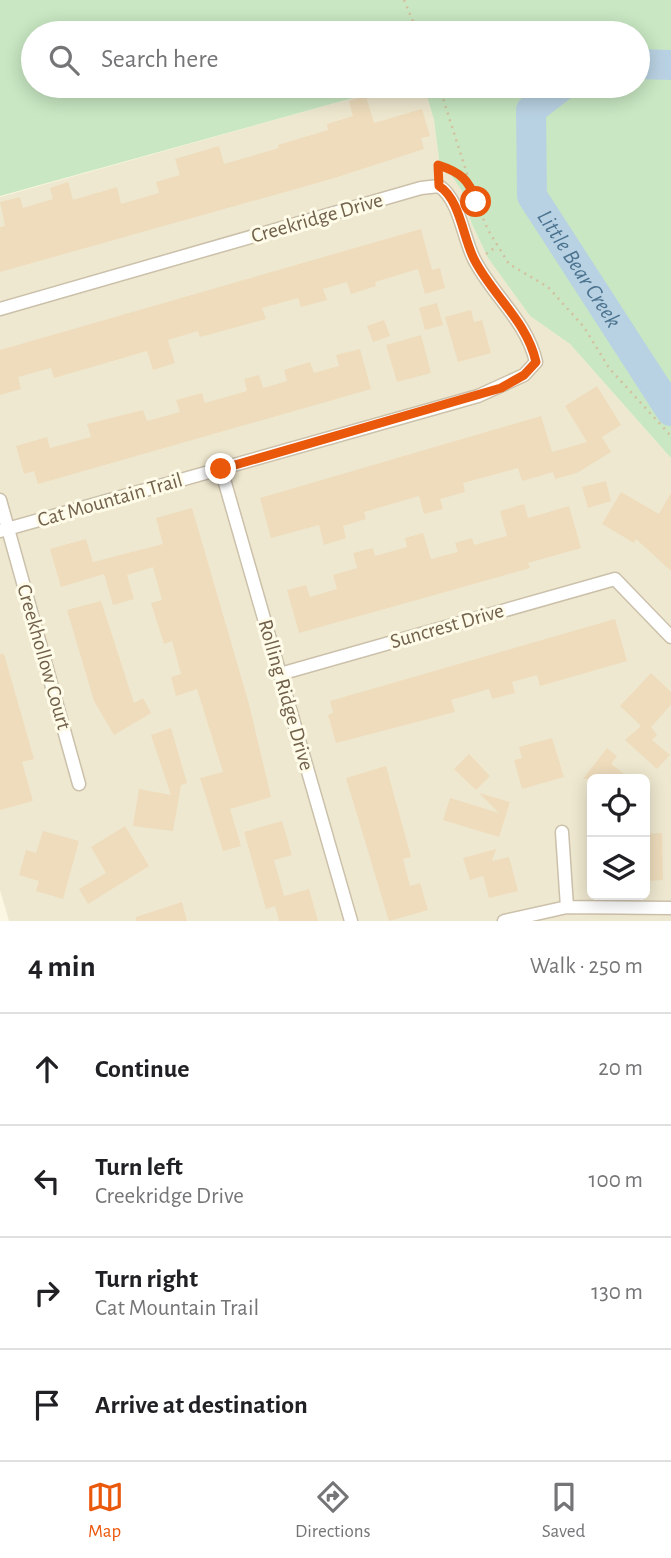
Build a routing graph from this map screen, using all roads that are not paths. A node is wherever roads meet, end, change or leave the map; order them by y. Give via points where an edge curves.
1 (0, 309) edge
2 (536, 362) joint
3 (221, 469) junction
4 (0, 500) edge
5 (4, 530) edge
6 (671, 637) edge
7 (280, 674) junction
8 (79, 784) dead end
9 (562, 832) dead end
10 (567, 908) junction
11 (671, 908) edge
12 (351, 921) edge
13 (504, 921) edge

1 - 2 street, Creekridge Drive via 439,186 453,204 475,262 531,341
2 - 3 street, Cat Mountain Trail via 501,388
3 - 5 street, Cat Mountain Trail
3 - 7 street, Rolling Ridge Drive
4 - 5 street, Creekhollow Court
5 - 8 street, Creekhollow Court
6 - 7 street, Suncrest Drive via 615,579
7 - 12 street, Rolling Ridge Drive
9 - 10 street
10 - 11 street
10 - 13 street

